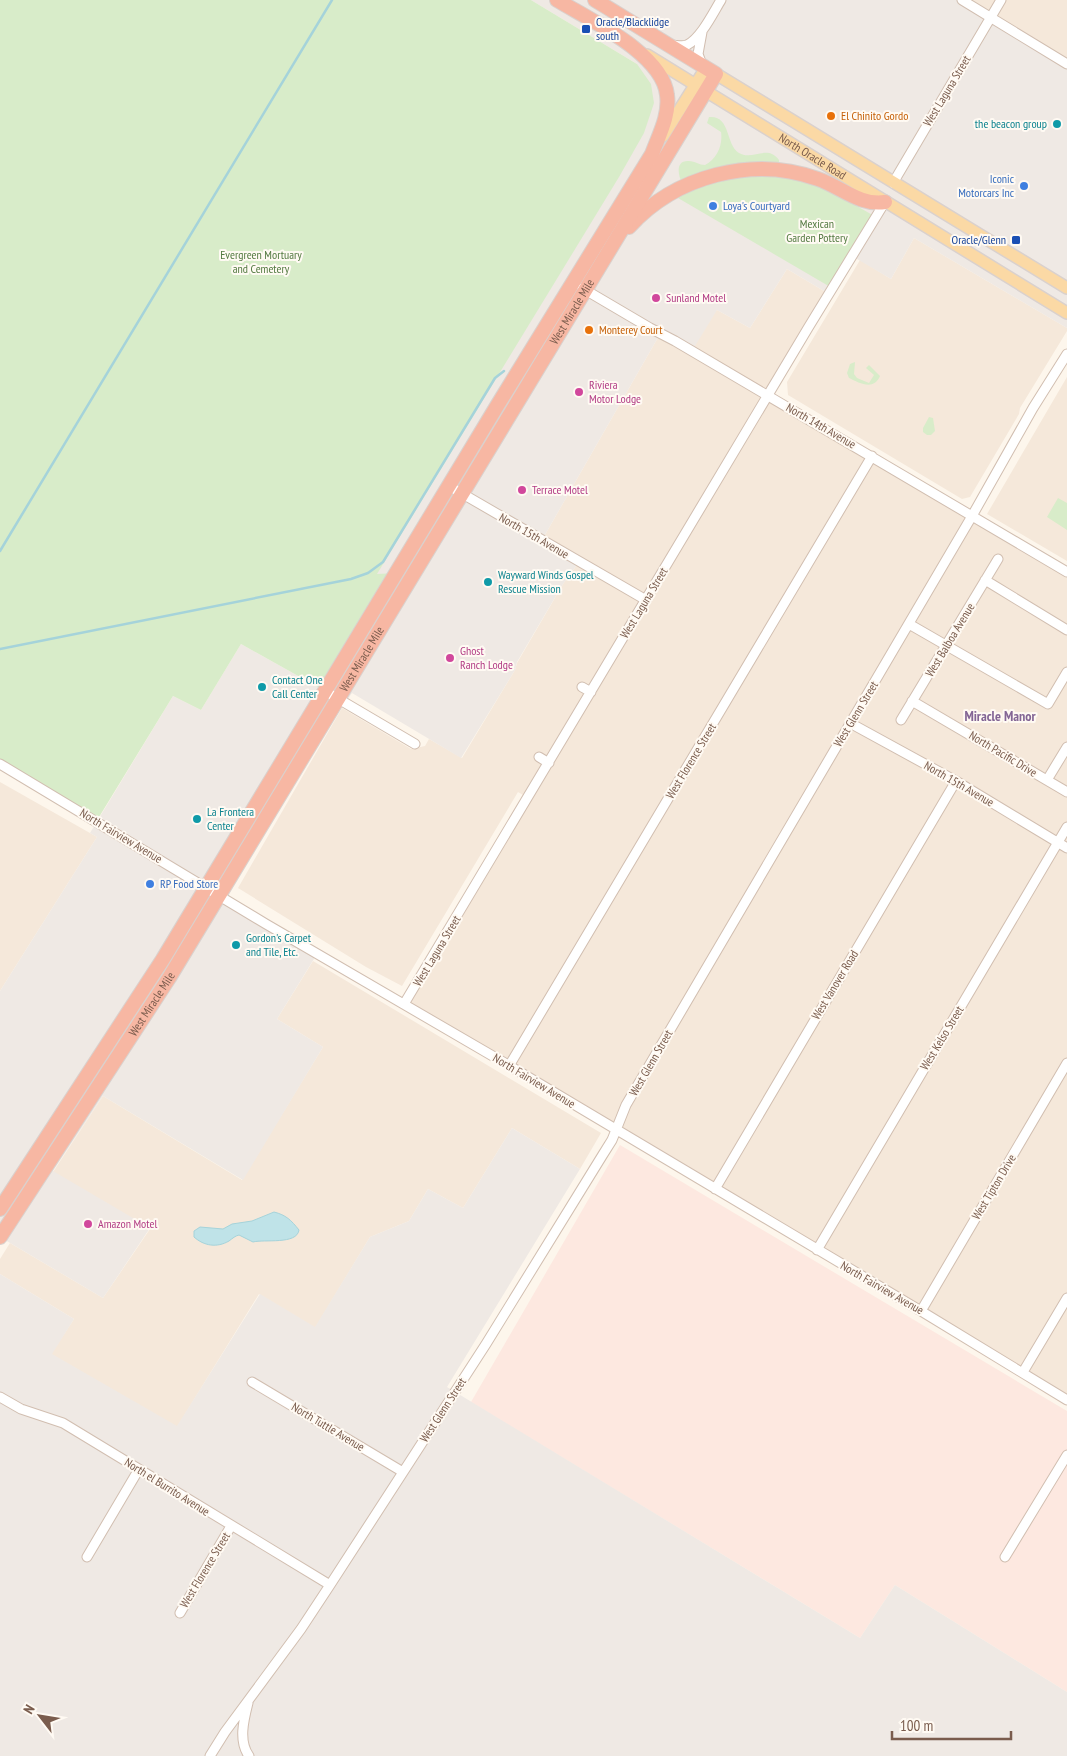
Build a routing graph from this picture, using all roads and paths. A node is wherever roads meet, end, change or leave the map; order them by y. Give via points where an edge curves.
1 (557, 0) edge
2 (595, 0) edge
3 (721, 0) edge
4 (962, 0) edge
5 (1001, 0) edge
6 (991, 17) junction
7 (702, 30) junction
8 (666, 44) junction
9 (631, 45) junction
10 (1067, 64) edge
11 (708, 69) junction
12 (700, 88) junction
13 (652, 154) junction
14 (893, 183) junction
15 (885, 202) junction
16 (608, 253) junction
17 (572, 283) junction
18 (1067, 288) edge
19 (585, 290) junction
20 (1067, 313) edge
21 (1067, 354) edge
22 (768, 395) junction
23 (872, 456) junction
24 (449, 486) junction
25 (462, 494) junction
26 (972, 516) junction
27 (998, 559) dead end
28 (1067, 572) edge
29 (985, 580) junction
30 (646, 600) junction
31 (909, 624) junction
32 (1067, 630) edge
33 (947, 645) junction
34 (1067, 672) edge
35 (582, 687) dead end
36 (325, 691) junction
37 (591, 692) junction
38 (338, 699) junction
39 (912, 701) junction
40 (901, 720) dead end
41 (850, 723) junction
42 (415, 744) dead end
43 (1067, 747) edge
44 (539, 757) dead end
45 (549, 763) junction
46 (0, 764) edge
47 (1047, 780) junction
48 (956, 781) junction
49 (1067, 792) edge
50 (1067, 827) edge
51 (1058, 842) junction
52 (1067, 848) edge
53 (206, 888) junction
54 (219, 896) junction
55 (404, 1004) junction
56 (1067, 1063) edge
57 (510, 1066) junction
58 (78, 1090) junction
59 (615, 1129) junction
60 (39, 1178) junction
61 (714, 1189) junction
62 (0, 1209) edge
63 (0, 1236) edge
64 (817, 1250) junction
65 (1067, 1298) edge
66 (921, 1311) junction
67 (1023, 1372) junction
68 (252, 1382) dead end
69 (0, 1397) edge
70 (1067, 1400) edge
71 (1067, 1454) edge
72 (139, 1469) junction
73 (403, 1472) junction
74 (231, 1526) junction
75 (87, 1557) dead end
76 (1005, 1557) dead end
77 (330, 1585) junction
78 (180, 1614) dead end
79 (249, 1699) junction
80 (210, 1756) edge
81 (249, 1756) edge

1 - 9 highway, North Oracle Road
2 - 8 highway, North Oracle Road
3 - 7 street
4 - 6 street
5 - 6 street, West Laguna Street
6 - 10 street
6 - 14 street, West Laguna Street
7 - 8 street via 687,45
7 - 11 street via 698,54
8 - 11 highway, North Oracle Road
9 - 12 main road, North Oracle Road
9 - 13 highway via 657,69 668,96 666,114
11 - 12 highway, West Miracle Mile
11 - 14 main road, North Oracle Road
12 - 13 main road, West Miracle Mile
12 - 15 main road, North Oracle Road
12 - 16 highway, West Miracle Mile
13 - 17 highway, West Miracle Mile
14 - 18 main road, North Oracle Road
15 - 16 highway via 866,202 827,182 794,172 770,169 734,171 700,180 669,195 641,215
15 - 20 main road, North Oracle Road
15 - 22 street, West Laguna Street
16 - 19 highway, West Miracle Mile
17 - 19 street, North 14th Avenue
17 - 24 highway, West Miracle Mile
19 - 22 street, North 14th Avenue
19 - 25 highway, West Miracle Mile
21 - 26 street, West Glenn Street
22 - 23 street, North 14th Avenue
22 - 30 street, West Laguna Street
23 - 26 street, North 14th Avenue
23 - 57 street, West Florence Street
24 - 25 street, North 15th Avenue
24 - 36 highway, West Miracle Mile
25 - 30 street, North 15th Avenue
25 - 38 highway, West Miracle Mile
26 - 28 street, North 14th Avenue
26 - 31 street, West Glenn Street
27 - 29 street, West Balboa Avenue
29 - 32 street
29 - 33 street, West Balboa Avenue
30 - 37 street, West Laguna Street
31 - 33 street
31 - 41 street, West Glenn Street
33 - 34 street via 1048,704
33 - 39 street, West Balboa Avenue
35 - 37 street
36 - 38 street
36 - 53 highway, West Miracle Mile
37 - 45 street, West Laguna Street
38 - 42 street
38 - 54 highway, West Miracle Mile
39 - 40 street, West Balboa Avenue
39 - 47 street, North Pacific Drive
41 - 48 street, North 15th Avenue
41 - 59 street, West Glenn Street via 626,1105
43 - 47 street
44 - 45 street
45 - 55 street, West Laguna Street
46 - 53 street, North Fairview Avenue
47 - 49 street, North Pacific Drive
48 - 51 street, North 15th Avenue
48 - 61 street, West Vanover Road
50 - 51 street, West Kelso Street
51 - 52 street, North 15th Avenue
51 - 64 street, West Kelso Street
53 - 54 street, North Fairview Avenue
53 - 58 highway, West Miracle Mile
54 - 55 street, North Fairview Avenue
54 - 60 highway, West Miracle Mile
55 - 57 street, North Fairview Avenue
56 - 66 street, West Tipton Drive
57 - 59 street, North Fairview Avenue
58 - 60 highway via 81,1096 79,1105 38,1168
58 - 62 highway, West Miracle Mile
59 - 61 street, North Fairview Avenue
59 - 73 street, West Glenn Street via 612,1140 486,1344
60 - 63 highway, West Miracle Mile
61 - 64 street, North Fairview Avenue
64 - 66 street, North Fairview Avenue
65 - 67 street
66 - 67 street, North Fairview Avenue
67 - 70 street, North Fairview Avenue
68 - 73 street, North Tuttle Avenue
69 - 72 street, North el Burrito Avenue via 21,1409 63,1424
71 - 76 street
72 - 74 street, North el Burrito Avenue
72 - 75 street
73 - 77 street, West Glenn Street
74 - 77 street, North el Burrito Avenue
74 - 78 street, West Florence Street
77 - 79 street, West Glenn Street
79 - 80 street, West Glenn Street
79 - 81 street via 243,1732 245,1751

